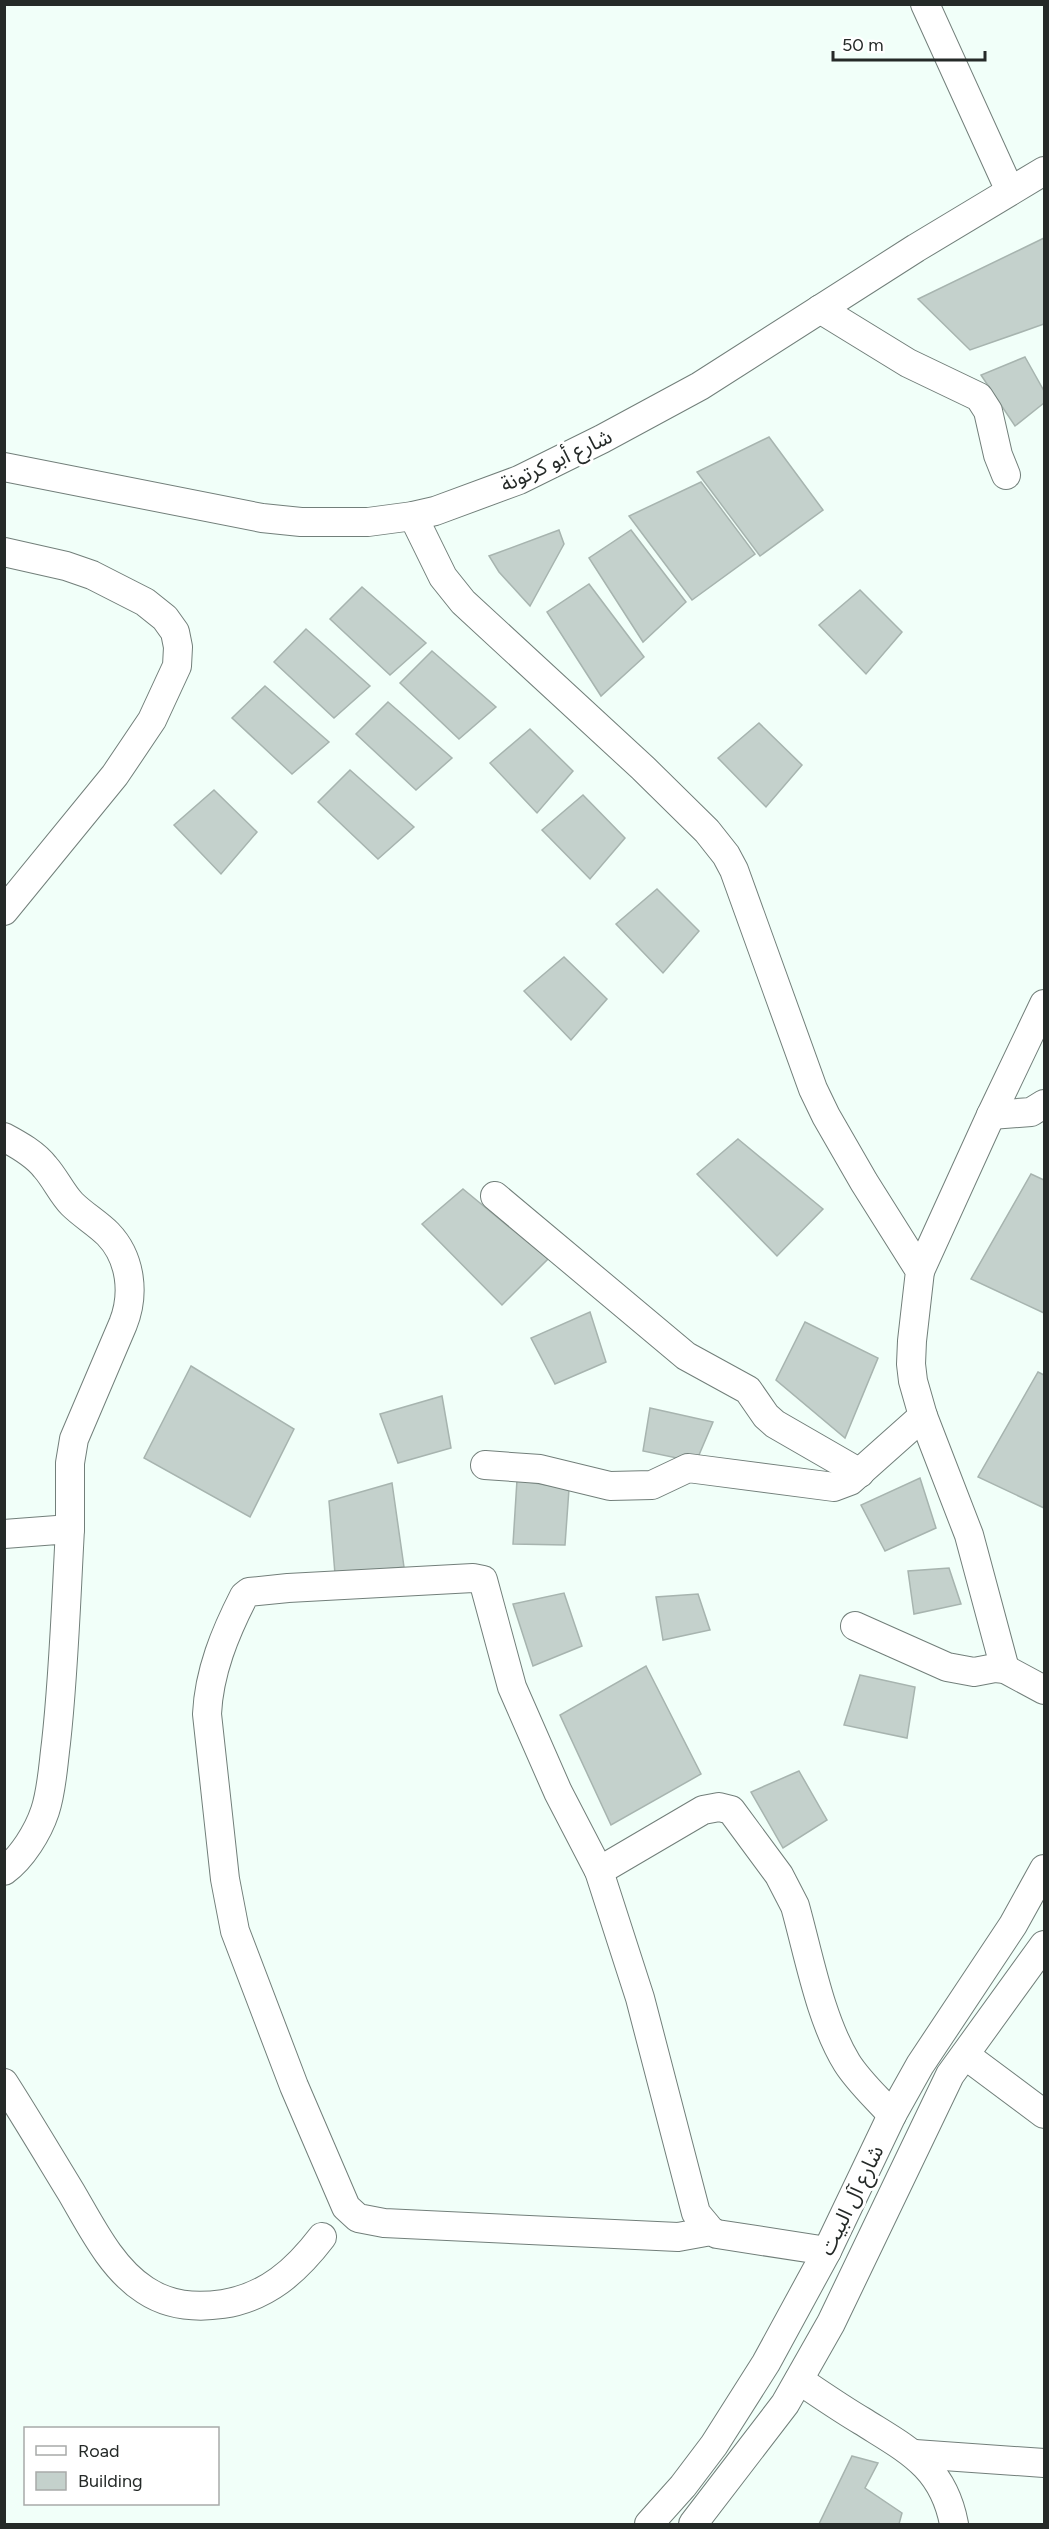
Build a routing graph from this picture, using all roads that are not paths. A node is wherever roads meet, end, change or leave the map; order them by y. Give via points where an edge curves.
1 (925, 4) edge
2 (1044, 171) edge
3 (1010, 191) junction
4 (820, 309) junction
5 (4, 467) edge
6 (1006, 475) dead end
7 (413, 516) junction
8 (4, 552) edge
9 (4, 911) edge
10 (1044, 1004) edge
11 (1044, 1104) edge
12 (991, 1115) junction
13 (4, 1137) edge
14 (495, 1196) dead end
15 (920, 1271) junction
16 (923, 1416) junction
17 (485, 1465) dead end
18 (860, 1473) junction
19 (70, 1529) junction
20 (4, 1534) edge
21 (855, 1626) dead end
22 (1005, 1669) junction
23 (1044, 1690) edge
24 (1044, 1869) edge
25 (4, 1871) edge
26 (599, 1871) junction
27 (1044, 1945) edge
28 (965, 2055) junction
29 (4, 2083) edge
30 (1044, 2114) edge
31 (892, 2115) junction
32 (711, 2231) junction
33 (322, 2237) dead end
34 (827, 2251) junction
35 (799, 2380) junction
36 (915, 2454) junction
37 (1044, 2463) edge
38 (649, 2524) edge
39 (693, 2524) edge
40 (954, 2524) edge

1 - 3 street
2 - 3 street, شارع أبو كرتونة
3 - 4 street, شارع أبو كرتونة
4 - 6 street via 908,363 979,397 988,411
4 - 7 street, شارع أبو كرتونة via 700,386 602,439 519,480
5 - 7 street, شارع أبو كرتونة via 262,518 368,522
7 - 15 street via 444,577 463,602 643,768 726,855 813,1089 864,1182
8 - 9 street via 92,575 145,602 165,618 178,647 177,666 152,720 115,775
10 - 12 street
11 - 12 street via 1031,1112
12 - 15 street
13 - 19 street via 44,1165 71,1203 117,1245 131,1291 123,1324 74,1439
14 - 18 street via 686,1356 748,1390 765,1416
15 - 16 street via 911,1364
16 - 18 street
16 - 22 street via 969,1535
17 - 18 street via 540,1469 621,1486 652,1485 688,1468 834,1486 845,1484
19 - 20 street
19 - 25 street via 62,1692 50,1792 38,1829
21 - 22 street via 947,1667 974,1672
22 - 23 street
24 - 31 street, شارع آل البيت via 1013,1925
26 - 31 street via 703,1810 731,1810 788,1890 840,2051
26 - 32 street via 640,1998 692,2202
26 - 32 street via 558,1792 512,1687 481,1579 288,1588 244,1596 214,1664 207,1714 231,1917 294,2086 346,2207 358,2218 384,2223 678,2238
27 - 28 street, شارع آل البيت
28 - 30 street
28 - 35 street, شارع آل البيت via 945,2085 831,2323
29 - 33 street via 118,2265 161,2299 186,2306 248,2299 290,2274
31 - 34 street, شارع آل البيت
32 - 34 street
34 - 38 street, شارع آل البيت via 714,2445
35 - 36 street
35 - 39 street, شارع آل البيت
36 - 37 street
36 - 40 street via 938,2480 950,2503

